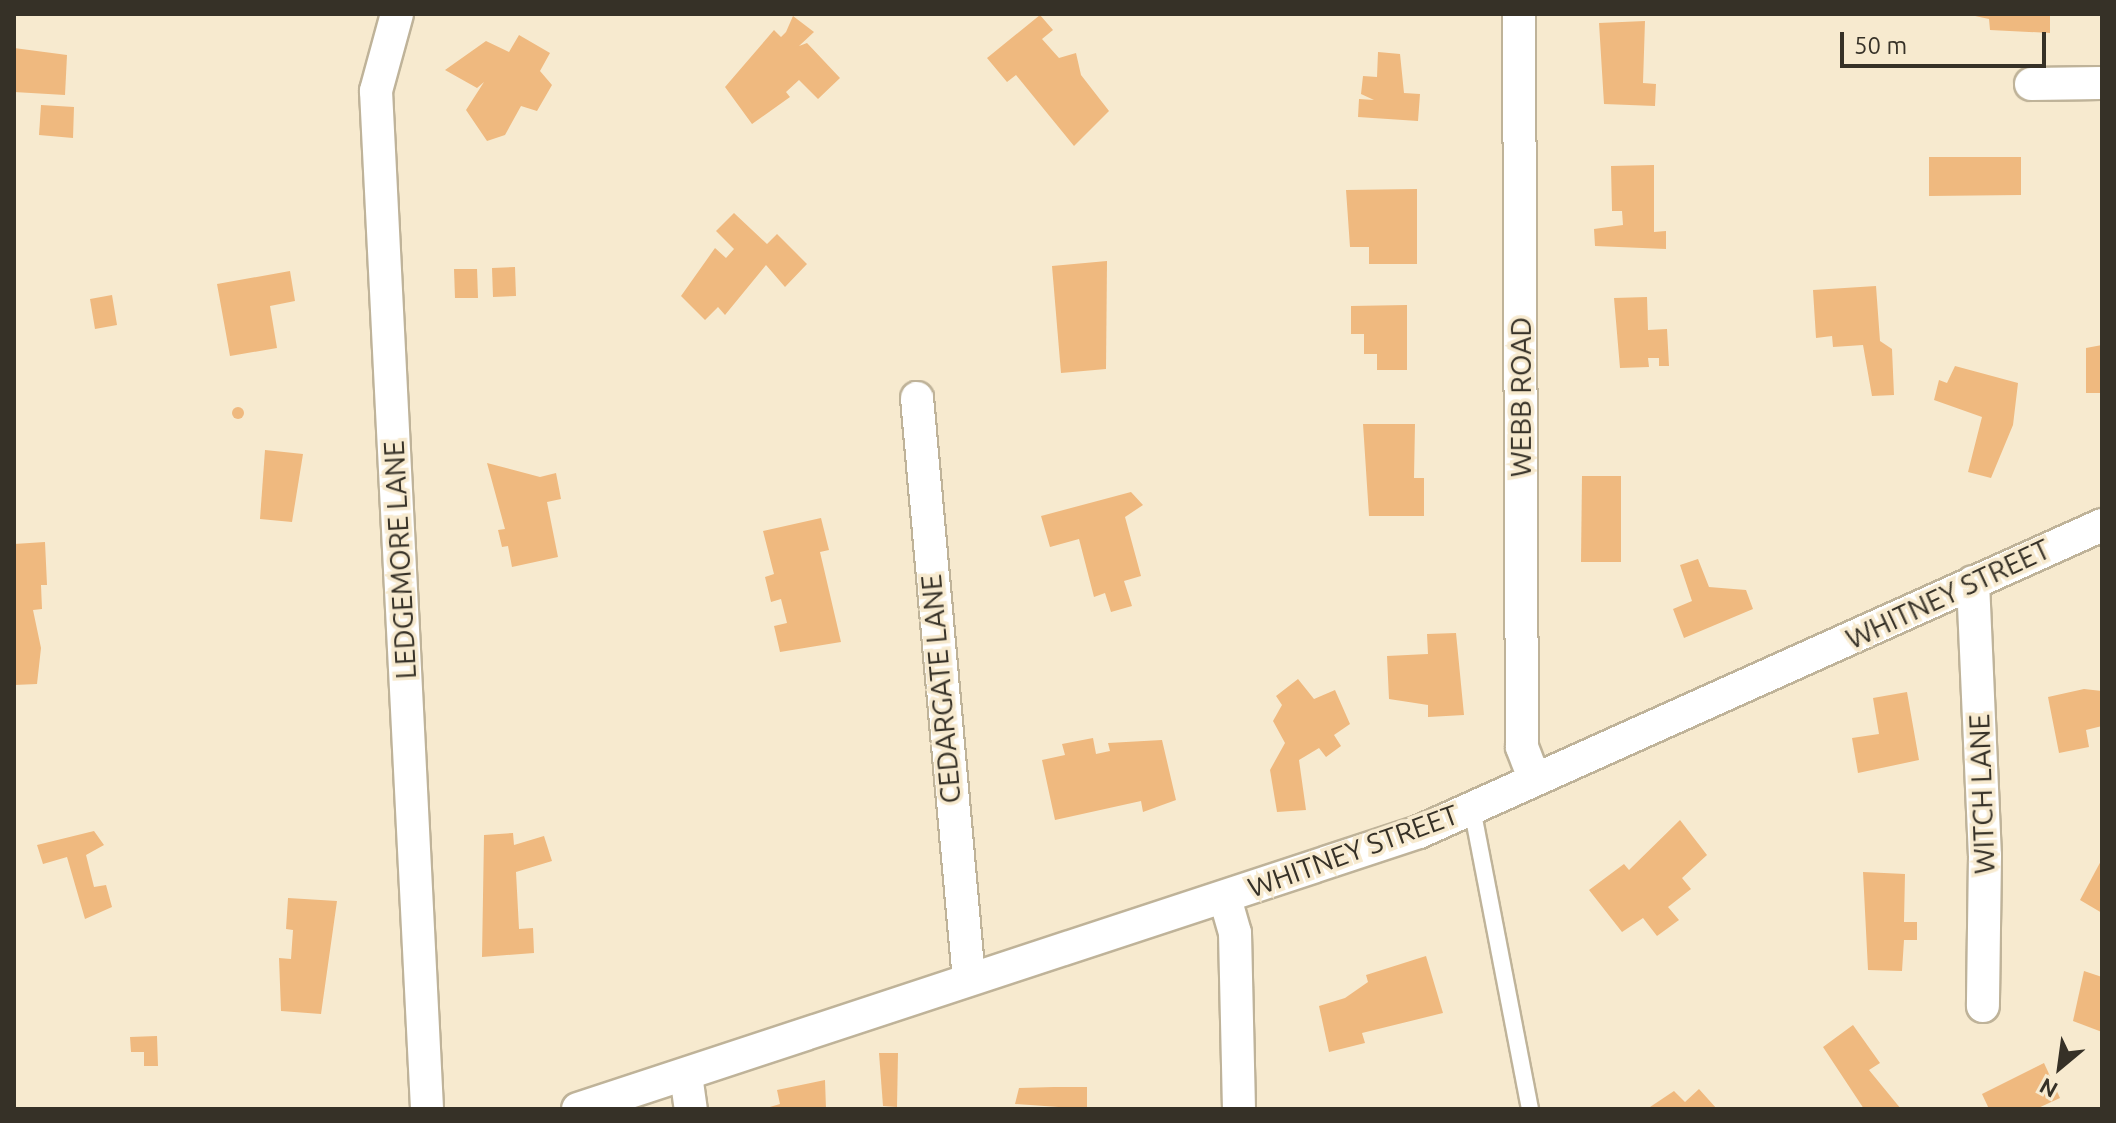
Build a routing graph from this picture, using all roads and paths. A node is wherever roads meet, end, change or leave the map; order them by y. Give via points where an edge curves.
1 (397, 14) edge
2 (1519, 14) edge
3 (2102, 83) edge
4 (2031, 84) dead end
5 (917, 398) dead end
6 (2102, 525) edge
7 (1973, 582) junction
8 (1534, 779) junction
9 (1472, 808) junction
10 (1225, 898) junction
11 (969, 979) junction
12 (1983, 1006) dead end
13 (686, 1075) junction
14 (427, 1109) edge
15 (578, 1109) edge
16 (691, 1109) edge
17 (1239, 1109) edge
18 (1530, 1109) edge

1 - 14 street, LEDGEMORE LANE via 376,91
2 - 8 street, WEBB ROAD via 1522,747
3 - 4 street
5 - 11 street, CEDARGATE LANE
6 - 7 street, WHITNEY STREET
7 - 8 street, WHITNEY STREET
7 - 12 street, WITCH LANE
8 - 9 street, WHITNEY STREET
9 - 10 street, WHITNEY STREET
9 - 18 lane
10 - 11 street, WHITNEY STREET
10 - 17 street via 1235,933
11 - 13 street, WHITNEY STREET
13 - 15 street, WHITNEY STREET
13 - 16 street

